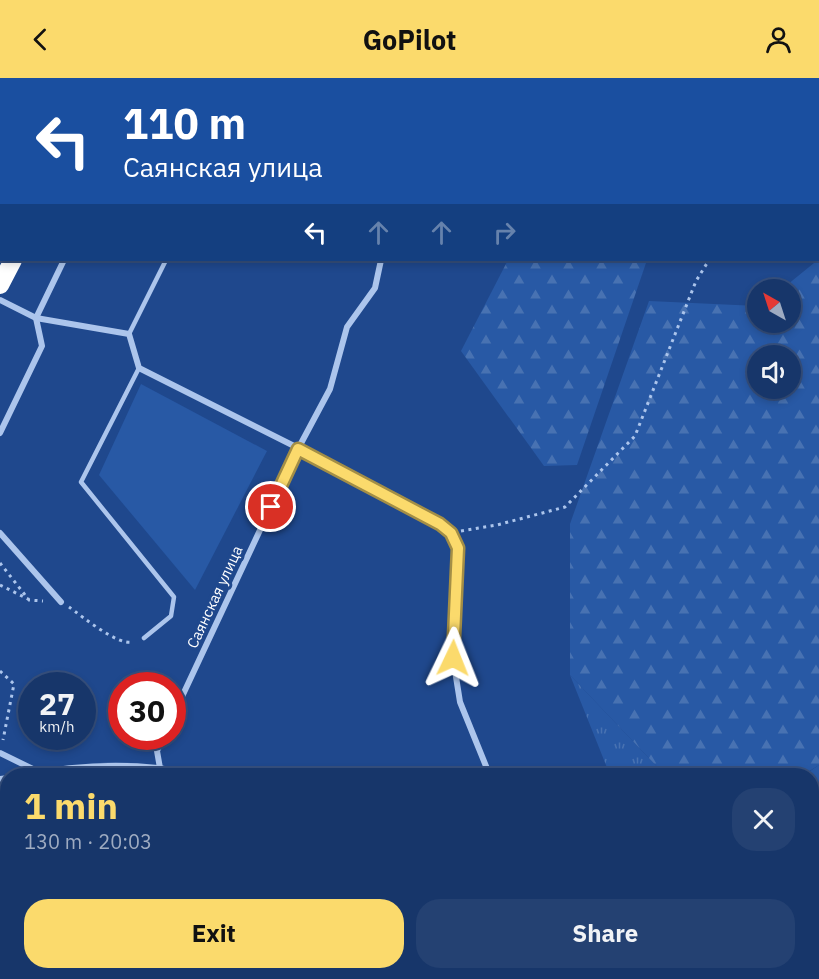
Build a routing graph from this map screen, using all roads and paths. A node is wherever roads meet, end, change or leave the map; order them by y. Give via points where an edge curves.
1 (12, 261) edge
2 (64, 261) edge
3 (166, 261) edge
4 (381, 261) edge
5 (708, 261) edge
6 (0, 285) edge
7 (0, 300) edge
8 (36, 318) junction
9 (129, 334) junction
10 (140, 368) junction
11 (0, 433) edge
12 (298, 449) junction
13 (0, 533) edge
14 (451, 533) junction
15 (0, 585) edge
16 (29, 600) dead end
17 (61, 602) dead end
18 (144, 638) dead end
19 (0, 671) edge
20 (186, 688) edge
21 (3, 740) dead end
22 (157, 750) edge
23 (0, 753) edge
24 (113, 766) joint
25 (29, 768) edge
26 (95, 768) edge
27 (160, 768) joint
28 (487, 768) edge

1 - 6 highway
2 - 8 street
3 - 9 lane
4 - 12 street, Саянская улица via 375,288 347,327 330,389
5 - 14 path via 696,281 635,436 565,507
7 - 8 street
8 - 9 street
8 - 11 street via 42,346
9 - 10 street
10 - 12 street
10 - 18 lane via 81,482 174,597 171,616
12 - 14 street
12 - 20 street, Саянская улица
13 - 17 street
14 - 28 street via 458,548 453,658 460,702
15 - 16 path
19 - 21 path via 14,684
22 - 27 street
23 - 25 street
24 - 26 street
24 - 27 street

